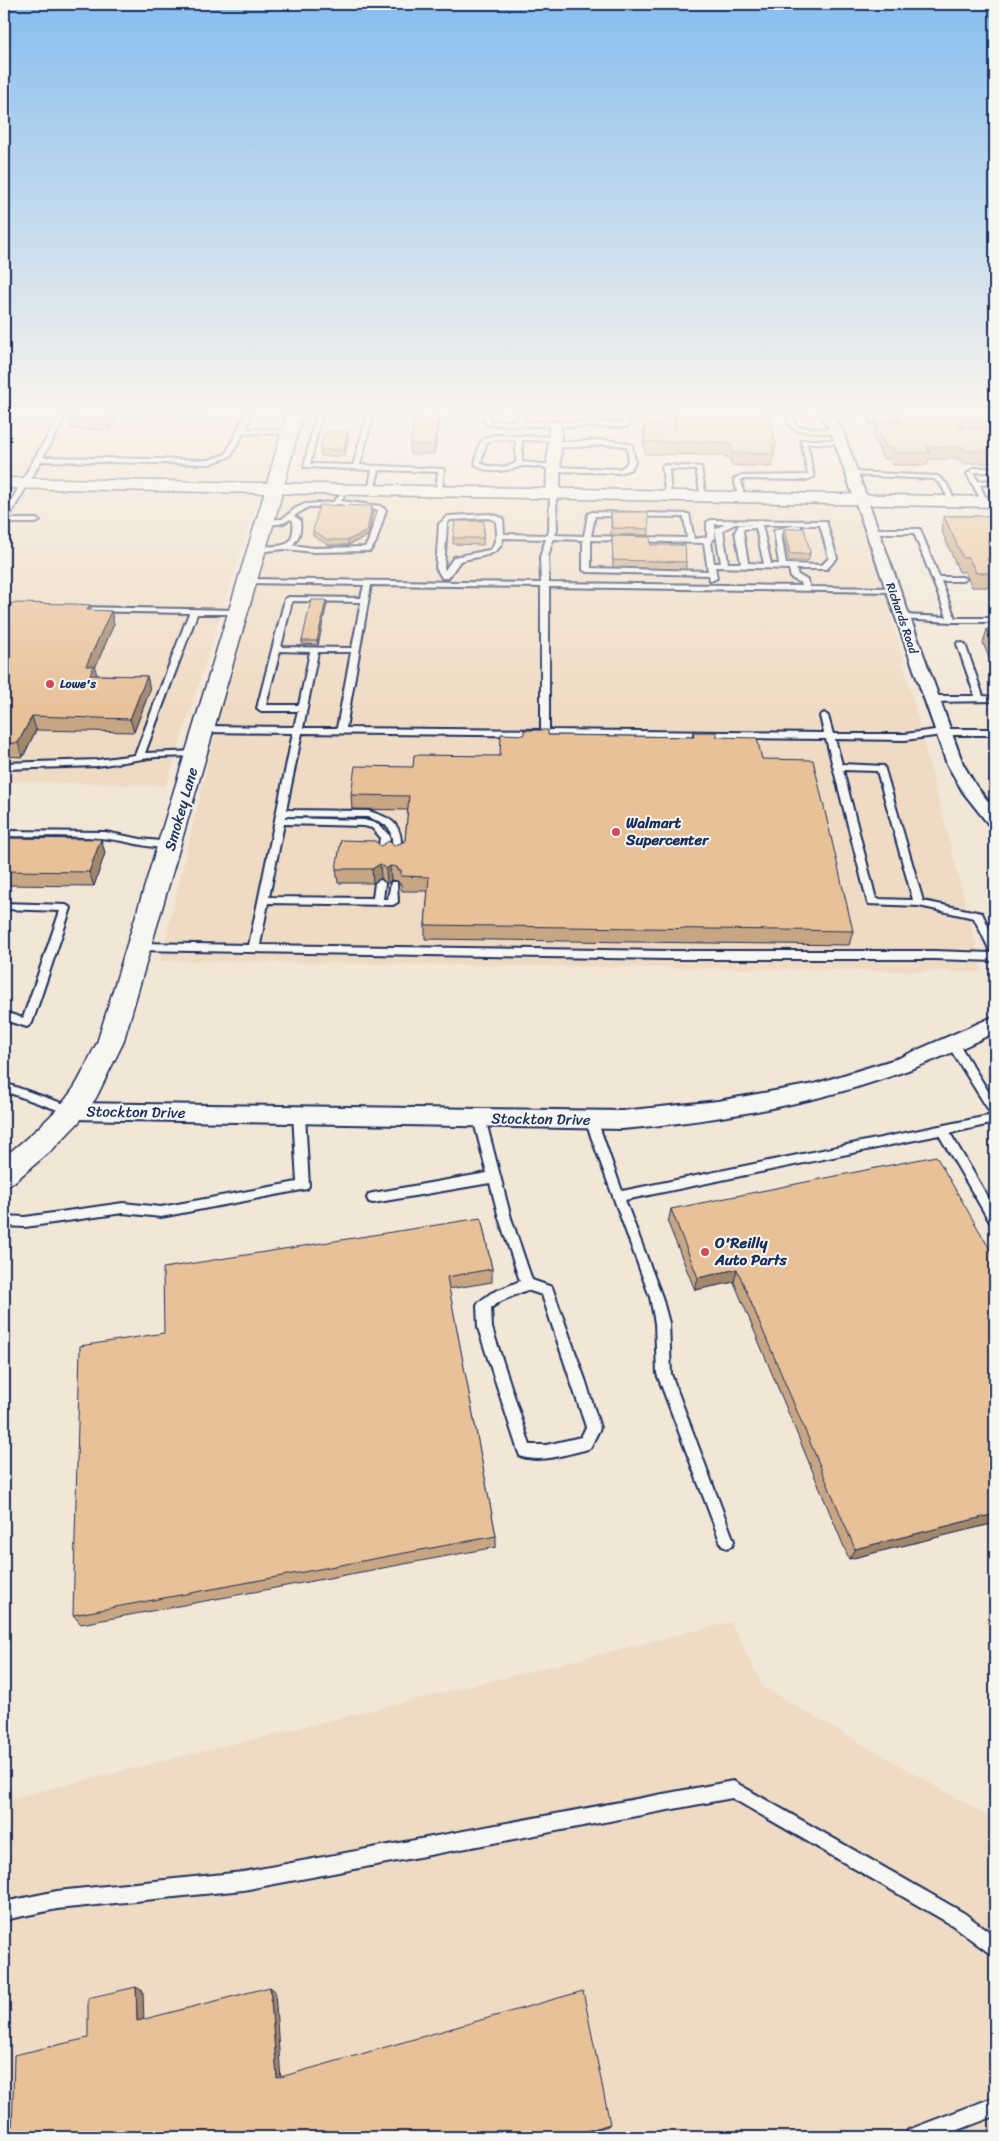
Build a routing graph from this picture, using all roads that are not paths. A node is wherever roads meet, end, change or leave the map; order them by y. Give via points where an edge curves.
1 (10, 509) edge
2 (269, 509) edge
3 (298, 509) edge
4 (381, 509) edge
5 (553, 509) edge
6 (864, 509) edge
7 (290, 516) junction
8 (4, 520) edge
9 (36, 521) dead end
10 (265, 522) junction
11 (758, 524) junction
12 (824, 529) junction
13 (872, 532) junction
14 (502, 536) junction
15 (550, 538) junction
16 (587, 538) junction
17 (691, 541) junction
18 (707, 541) junction
19 (286, 547) junction
20 (257, 550) junction
21 (725, 565) junction
22 (745, 565) junction
23 (768, 566) junction
24 (783, 566) junction
25 (792, 566) junction
26 (711, 569) junction
27 (794, 576) junction
28 (936, 579) junction
29 (962, 579) dead end
30 (445, 580) junction
31 (248, 581) junction
32 (368, 583) junction
33 (545, 585) junction
34 (714, 587) junction
35 (790, 588) junction
36 (807, 589) junction
37 (892, 590) junction
38 (365, 600) junction
39 (4, 608) edge
40 (34, 608) edge
41 (67, 609) edge
42 (194, 612) junction
43 (238, 612) junction
44 (903, 620) junction
45 (952, 620) junction
46 (995, 620) edge
47 (961, 644) dead end
48 (276, 649) junction
49 (314, 650) junction
50 (356, 650) junction
51 (930, 698) junction
52 (980, 699) junction
53 (995, 699) edge
54 (301, 708) junction
55 (824, 716) dead end
56 (204, 729) junction
57 (297, 730) junction
58 (341, 730) junction
59 (545, 732) junction
60 (942, 732) junction
61 (995, 732) edge
62 (830, 736) junction
63 (197, 754) junction
64 (139, 756) junction
65 (4, 766) edge
66 (838, 767) junction
67 (280, 817) junction
68 (995, 821) edge
69 (6, 833) dead end
70 (170, 845) junction
71 (383, 855) edge
72 (396, 855) edge
73 (380, 883) edge
74 (394, 884) edge
75 (263, 900) junction
76 (378, 902) junction
77 (919, 903) junction
78 (4, 906) edge
79 (140, 946) junction
80 (254, 948) junction
81 (995, 950) edge
82 (995, 957) edge
83 (4, 1016) edge
84 (995, 1024) edge
85 (953, 1044) junction
86 (4, 1087) edge
87 (72, 1110) junction
88 (995, 1111) edge
89 (299, 1114) junction
90 (479, 1118) junction
91 (995, 1119) edge
92 (591, 1120) junction
93 (942, 1130) junction
94 (4, 1174) edge
95 (494, 1177) junction
96 (618, 1196) junction
97 (373, 1198) dead end
98 (995, 1220) edge
99 (4, 1221) edge
100 (527, 1284) junction
101 (727, 1541) dead end
102 (4, 1911) edge
103 (995, 1947) edge
104 (995, 2107) edge
105 (915, 2137) edge

1 - 8 lane
2 - 10 street, Smokey Lane
3 - 7 lane
4 - 19 lane via 367,549
5 - 15 lane
6 - 13 street, Richards Road
7 - 10 lane via 280,522
7 - 19 lane via 296,520 296,532
8 - 9 lane
10 - 20 street, Smokey Lane
11 - 12 lane via 823,523
11 - 18 lane via 711,522 711,538
11 - 21 lane via 730,524 719,529
11 - 22 lane via 742,527 739,532
11 - 23 lane
12 - 24 lane via 793,528 777,533
12 - 25 lane via 833,558 824,567
13 - 28 lane via 917,531
13 - 37 street, Richards Road
14 - 15 lane
14 - 30 lane via 496,549 457,559
14 - 30 lane via 498,518 448,518 443,524 440,568
15 - 16 lane
15 - 33 lane via 544,557
16 - 17 lane
16 - 17 lane via 594,513 687,515
16 - 26 lane via 587,570
17 - 18 lane
18 - 26 lane
19 - 20 lane
20 - 31 street, Smokey Lane
21 - 22 lane
21 - 26 lane
22 - 23 lane
23 - 24 lane
24 - 25 lane
25 - 27 lane
26 - 34 lane
27 - 35 lane via 788,582
27 - 36 lane via 804,582
28 - 29 lane
28 - 45 lane
30 - 32 lane
30 - 33 lane
31 - 32 lane
31 - 43 street, Smokey Lane
32 - 38 lane
33 - 34 lane
33 - 59 lane
34 - 35 lane
35 - 36 lane
36 - 37 lane
37 - 44 street, Richards Road
38 - 48 lane via 289,599
38 - 50 lane
39 - 40 lane
41 - 42 lane
42 - 43 lane
42 - 64 lane
43 - 56 street, Smokey Lane
44 - 45 lane via 948,623
44 - 51 street, Richards Road
45 - 46 lane
47 - 52 lane
48 - 49 lane
48 - 54 lane via 261,708
49 - 50 lane
49 - 54 lane
50 - 58 lane
51 - 52 lane
51 - 60 street, Richards Road
52 - 53 lane
54 - 57 lane
55 - 62 lane
56 - 57 lane
56 - 63 street, Smokey Lane
57 - 58 lane
57 - 67 lane
58 - 59 lane
59 - 62 lane
60 - 61 lane
60 - 62 lane via 905,737
60 - 68 street, Richards Road via 969,788
62 - 66 lane
63 - 64 lane
63 - 70 street, Smokey Lane
64 - 65 lane via 97,763
66 - 77 lane via 881,768
66 - 77 lane via 872,902
67 - 71 lane via 375,826 385,836
67 - 72 lane via 368,814 381,818 394,825 398,836
67 - 75 lane
69 - 70 lane via 104,835
70 - 79 street, Smokey Lane
73 - 76 lane
74 - 76 lane via 392,902
75 - 76 lane
75 - 80 lane
77 - 81 lane via 978,915
78 - 83 lane via 66,908 27,1023
79 - 80 lane
79 - 87 street, Smokey Lane via 110,1043 88,1088
80 - 82 lane
84 - 85 street, Stockton Drive
85 - 88 lane
85 - 92 street, Stockton Drive via 924,1058 833,1087 774,1100 666,1117
86 - 87 lane
87 - 89 street, Stockton Drive
87 - 94 street, Smokey Lane
89 - 90 street, Stockton Drive
89 - 99 lane via 303,1186 161,1212 123,1208 25,1222
90 - 92 street, Stockton Drive
90 - 95 lane
91 - 93 lane
92 - 96 lane
93 - 96 lane
93 - 98 lane
95 - 97 lane
95 - 100 lane
96 - 101 lane via 658,1305 664,1374
100 - 100 lane via 547,1291 593,1428 585,1443 546,1452 525,1450 485,1328 484,1306 496,1297
102 - 103 lane via 57,1900 243,1881 733,1789 958,1919
104 - 105 lane

